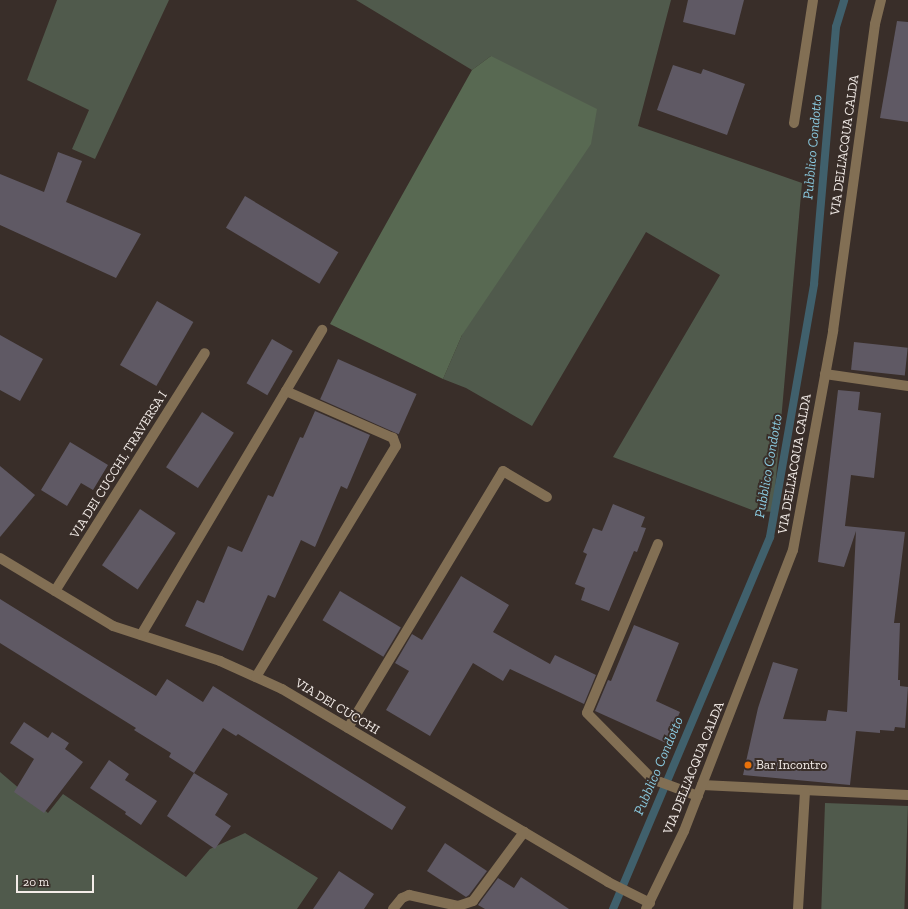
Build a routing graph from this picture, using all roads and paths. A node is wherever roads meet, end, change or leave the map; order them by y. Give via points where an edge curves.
1 (813, 0) edge
2 (881, 0) edge
3 (794, 122) dead end
4 (322, 330) dead end
5 (205, 353) dead end
6 (825, 374) junction
7 (908, 386) edge
8 (286, 391) junction
9 (547, 497) dead end
10 (658, 544) dead end
11 (0, 558) edge
12 (55, 591) junction
13 (141, 635) junction
14 (256, 677) junction
15 (348, 728) junction
16 (702, 785) junction
17 (805, 792) junction
18 (908, 795) edge
19 (698, 796) junction
20 (524, 832) junction
21 (648, 906) edge
22 (393, 909) edge
23 (798, 909) edge

1 - 3 street
2 - 6 street, VIA DELL'ACQUA CALDA via 874,24
4 - 8 street
5 - 12 street, VIA DEI CUCCHI, TRAVERSA I
6 - 7 street
6 - 16 street, VIA DELL'ACQUA CALDA via 793,550
8 - 13 street
8 - 14 street via 393,438 396,446
9 - 15 street via 503,471
10 - 19 street via 587,713 652,779
11 - 12 street, VIA DEI CUCCHI
12 - 13 street, VIA DEI CUCCHI via 113,626
13 - 14 street, VIA DEI CUCCHI via 220,661
14 - 15 street, VIA DEI CUCCHI via 282,689
15 - 20 street, VIA DEI CUCCHI
16 - 17 street
16 - 19 street, VIA DELL'ACQUA CALDA
17 - 18 street
17 - 23 street
19 - 21 street, VIA DELL'ACQUA CALDA
20 - 21 street, VIA DEI CUCCHI
20 - 22 street via 473,902 458,906 409,895 402,898

